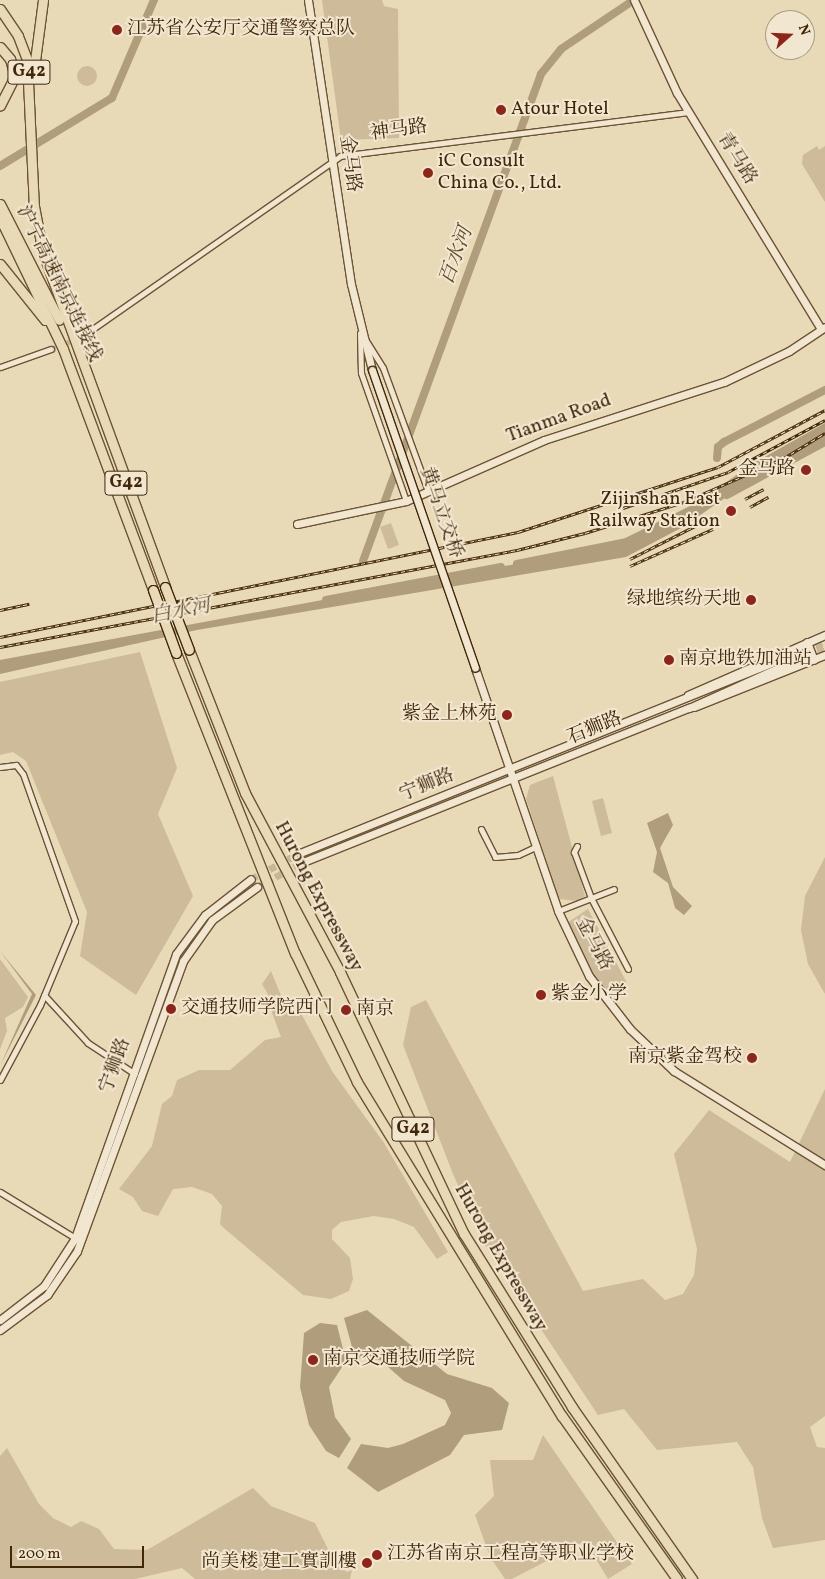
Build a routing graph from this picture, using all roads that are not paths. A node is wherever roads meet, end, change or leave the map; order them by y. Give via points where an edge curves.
1 (43, 0) edge
2 (308, 0) edge
3 (634, 0) edge
4 (0, 9) edge
5 (0, 47) edge
6 (0, 105) edge
7 (32, 109) junction
8 (688, 112) junction
9 (333, 160) junction
10 (0, 204) edge
11 (0, 218) edge
12 (0, 264) edge
13 (823, 328) edge
14 (360, 332) junction
15 (80, 337) tunnel mouth
16 (51, 349) tunnel mouth
17 (0, 367) edge
18 (372, 370) joint
19 (87, 379) junction
20 (79, 392) junction
21 (428, 491) junction
22 (406, 501) junction
23 (297, 524) dead end
24 (825, 635) edge
25 (807, 642) junction
26 (825, 655) edge
27 (814, 660) junction
28 (475, 668) joint
29 (684, 698) junction
30 (689, 708) junction
31 (0, 767) edge
32 (510, 770) junction
33 (513, 779) junction
34 (482, 829) dead end
35 (536, 846) junction
36 (577, 846) dead end
37 (300, 854) tunnel mouth
38 (303, 862) tunnel mouth
39 (251, 879) tunnel mouth
40 (257, 887) tunnel mouth
41 (614, 889) dead end
42 (591, 898) junction
43 (558, 911) junction
44 (628, 969) dead end
45 (44, 995) junction
46 (131, 1072) junction
47 (140, 1076) junction
48 (0, 1080) edge
49 (825, 1165) edge
50 (0, 1192) edge
51 (75, 1238) junction
52 (0, 1320) edge
53 (0, 1330) edge
54 (677, 1579) edge
55 (692, 1579) edge

1 - 7 highway
2 - 9 main road, 金马路
3 - 8 main road, 青马路
4 - 7 highway, G42 via 23,47
5 - 6 highway via 10,59 15,76
7 - 19 highway, G42 via 34,206 43,253
8 - 9 street, 神马路 via 369,150
8 - 13 main road, 青马路
9 - 14 main road, 金马路
9 - 15 street, 神马路
10 - 19 highway, 沪宁高速南京连接线 / G42
11 - 20 highway, 沪宁高速南京连接线 / G42 via 53,324
12 - 20 highway, G42 via 41,312
13 - 21 main road, Tianma Road via 789,351 724,382 553,437
14 - 18 main road, 金马路
14 - 21 street, 金马路 via 383,368
14 - 22 street, 金马路 via 361,374
16 - 17 street
18 - 28 main road, 黄马立交桥, bridge
19 - 55 highway, Hurong Expressway / G42, bridge via 245,793 340,972 464,1234 572,1407
20 - 54 highway, Hurong Expressway / G42, bridge via 176,653 295,953 358,1082 562,1416
21 - 22 main road, Tianma Road
22 - 23 main road, Tianma Road
24 - 25 main road, 石狮路
25 - 27 main road
25 - 29 main road, 石狮路
26 - 27 main road, 石狮路
27 - 30 main road, 石狮路
28 - 32 main road, 金马路
29 - 30 main road, 石狮路 via 797,656
29 - 32 main road, 石狮路
30 - 33 main road, 石狮路
31 - 45 street via 16,765 23,774 75,921
32 - 33 main road, 金马路
32 - 37 main road, 宁狮路
33 - 35 main road, 金马路
33 - 38 main road, 宁狮路
34 - 35 street via 496,857 518,855
35 - 43 main road, 金马路
36 - 42 street via 574,852
39 - 46 main road, 宁狮路 via 205,915 176,954
40 - 47 main road, 宁狮路 via 212,920 193,944 175,979
41 - 42 street
42 - 43 street
42 - 44 street
43 - 49 main road, 金马路 via 589,976 653,1054
45 - 46 street via 88,1043
45 - 48 street
46 - 47 street
46 - 51 main road, 宁狮路
47 - 53 main road, 宁狮路 via 85,1233 52,1289 24,1316
50 - 51 street
51 - 52 main road, 宁狮路 via 44,1286

